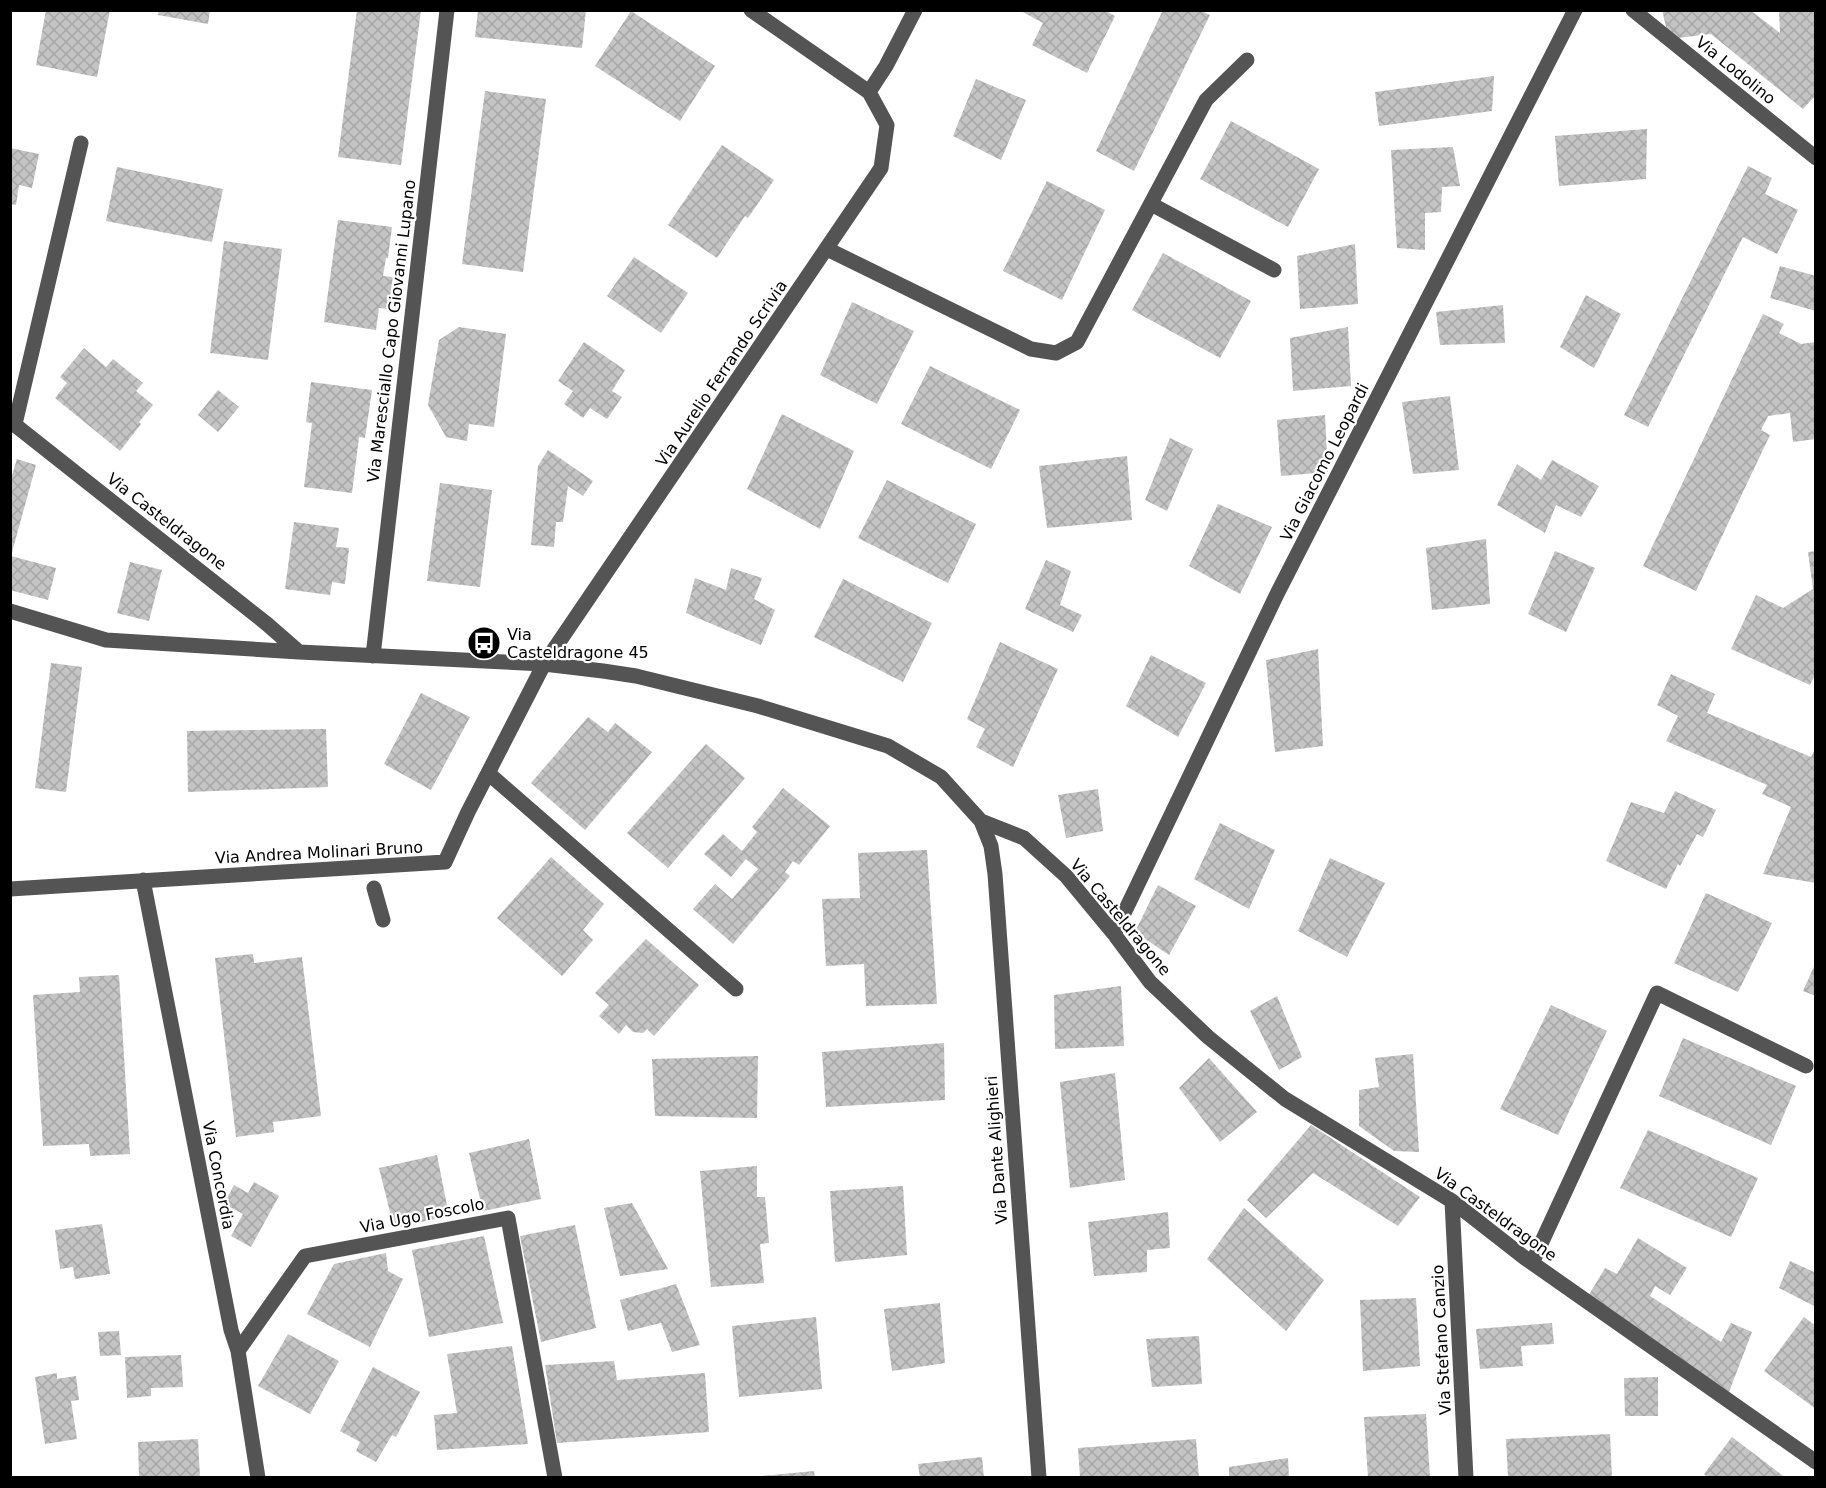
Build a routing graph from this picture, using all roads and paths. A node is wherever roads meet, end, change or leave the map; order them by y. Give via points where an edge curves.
1 (447, 10) edge
2 (751, 10) edge
3 (915, 10) edge
4 (1575, 10) edge
5 (1633, 10) edge
6 (1247, 60) dead end
7 (869, 92) junction
8 (81, 143) dead end
9 (1815, 158) edge
10 (1151, 204) junction
11 (827, 249) junction
12 (1274, 270) dead end
13 (13, 423) edge
14 (10, 611) edge
15 (299, 652) junction
16 (373, 656) junction
17 (544, 664) junction
18 (488, 772) junction
19 (981, 821) junction
20 (143, 880) junction
21 (374, 888) dead end
22 (10, 889) edge
23 (383, 920) dead end
24 (1114, 934) junction
25 (736, 989) dead end
26 (1806, 1066) dead end
27 (1452, 1201) junction
28 (1532, 1263) junction
29 (238, 1351) junction
30 (1815, 1462) edge
31 (258, 1478) edge
32 (555, 1478) edge
33 (1039, 1478) edge
34 (1466, 1478) edge

1 - 16 street, Via Maresciallo Capo Giovanni Lupano
2 - 7 street, Via Aurelio Ferrando Scrivia
3 - 7 street
4 - 24 street, Via Giacomo Leopardi via 1277,594
5 - 9 street, Via Lodolino
6 - 10 street via 1206,100
7 - 11 street, Via Aurelio Ferrando Scrivia via 887,125 882,168
8 - 13 street
10 - 11 street via 1077,342 1056,353 1031,350
10 - 12 street
11 - 17 street, Via Aurelio Ferrando Scrivia
13 - 15 street, Via Casteldragone
14 - 15 street, Via Casteldragone via 106,640
15 - 16 street, Via Casteldragone
16 - 17 street, Via Casteldragone
17 - 18 street, Via Andrea Molinari Bruno
17 - 19 street, Via Casteldragone via 647,679 758,706 888,746 941,777
18 - 20 street, Via Andrea Molinari Bruno via 445,862
18 - 25 street
19 - 24 street, Via Casteldragone via 1024,838 1066,876
19 - 33 street, Via Dante Alighieri via 991,846 995,874
20 - 22 street, Via Andrea Molinari Bruno
20 - 29 street, Via Concordia
21 - 23 street
24 - 27 street, Via Casteldragone via 1150,982 1208,1037 1285,1099
26 - 28 street via 1657,993
27 - 28 street, Via Casteldragone
27 - 34 street, Via Stefano Canzio
28 - 30 street, Via Casteldragone
29 - 31 street, Via Concordia
29 - 32 street, Via Ugo Foscolo via 305,1256 508,1218

